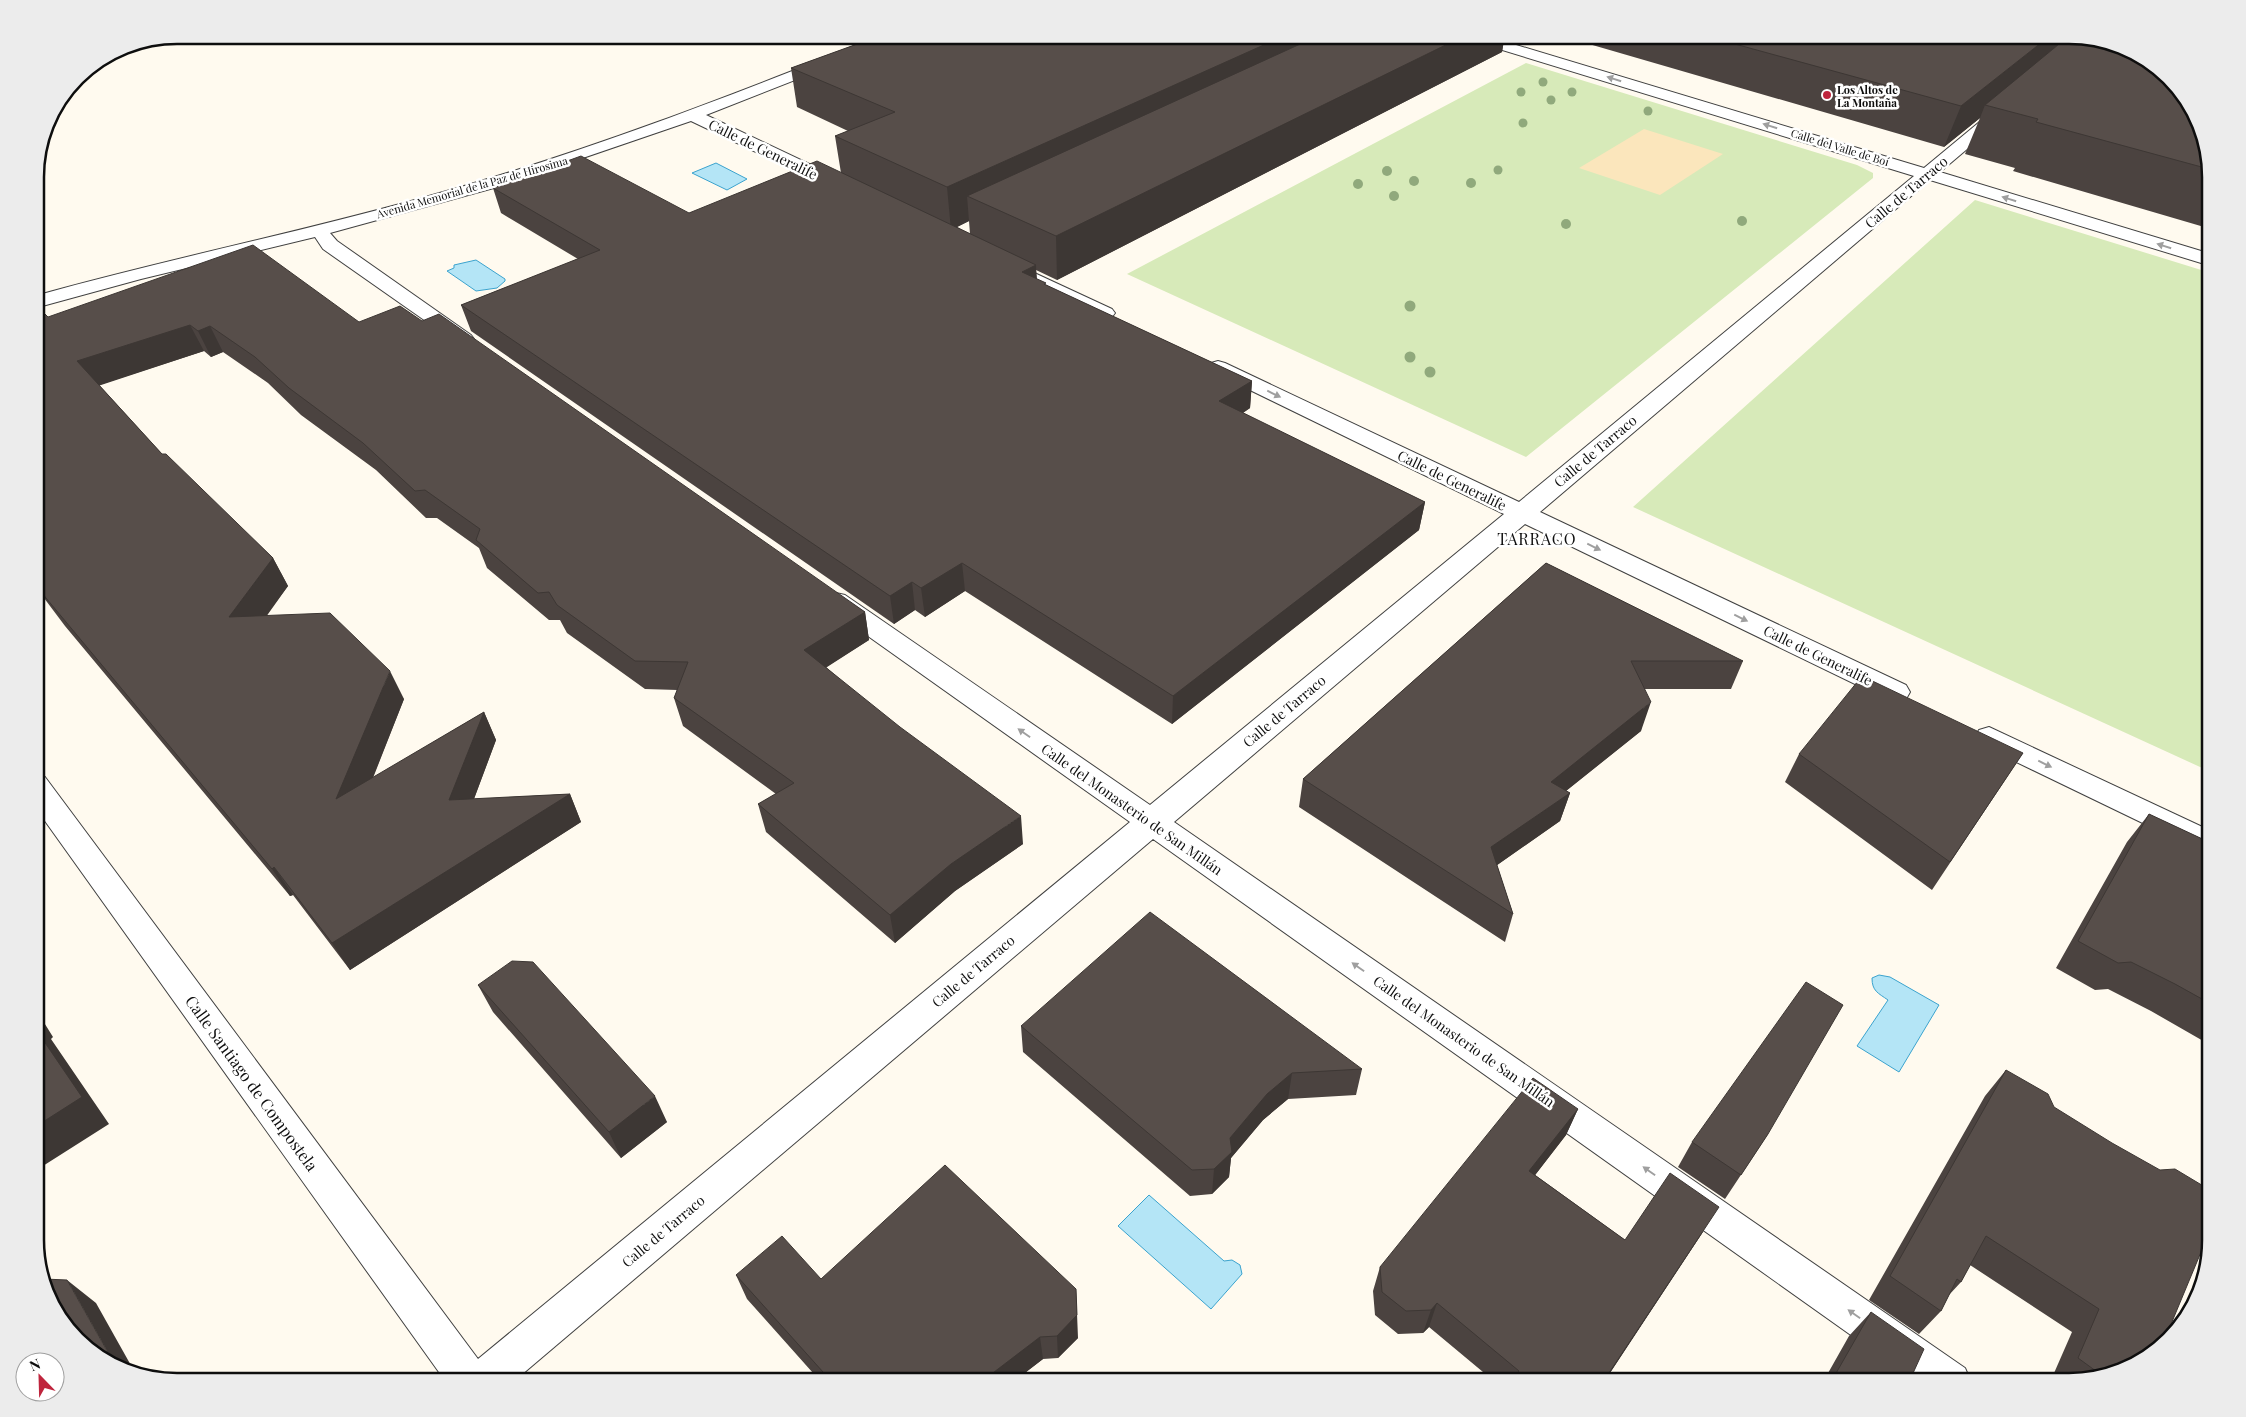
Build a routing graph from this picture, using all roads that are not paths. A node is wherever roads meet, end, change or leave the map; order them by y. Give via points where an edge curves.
1 (874, 44) edge
2 (1498, 44) edge
3 (2018, 98) edge
4 (694, 116) junction
5 (1927, 174) junction
6 (852, 192) edge
7 (319, 230) junction
8 (2202, 257) edge
9 (995, 260) edge
10 (44, 300) edge
11 (1128, 324) edge
12 (485, 354) edge
13 (1199, 358) edge
14 (1521, 513) junction
15 (810, 583) edge
16 (1917, 702) edge
17 (1970, 728) edge
18 (44, 797) edge
19 (1150, 822) junction
20 (2202, 840) edge
21 (463, 1373) edge
22 (493, 1373) edge
23 (1938, 1373) edge

1 - 4 street, Avenida Memorial de la Paz de Hirosima
5 -> 2 street, Calle del Valle de Boí
3 - 5 street, Calle de Tarraco
4 - 6 street, Calle de Generalife
4 - 7 street, Avenida Memorial de la Paz de Hirosima via 436,200
8 -> 5 street, Calle del Valle de Boí
5 - 14 street, Calle de Tarraco
7 - 10 street, Avenida Memorial de la Paz de Hirosima
7 - 12 street via 330,246
9 - 11 street
13 -> 14 street, Calle de Generalife
14 -> 16 street, Calle de Generalife
14 - 19 street, Calle de Tarraco
19 -> 15 street, Calle del Monasterio de San Millán
17 -> 20 street
18 - 21 street, Calle Santiago de Compostela
19 - 22 street, Calle de Tarraco
23 -> 19 street, Calle del Monasterio de San Millán

